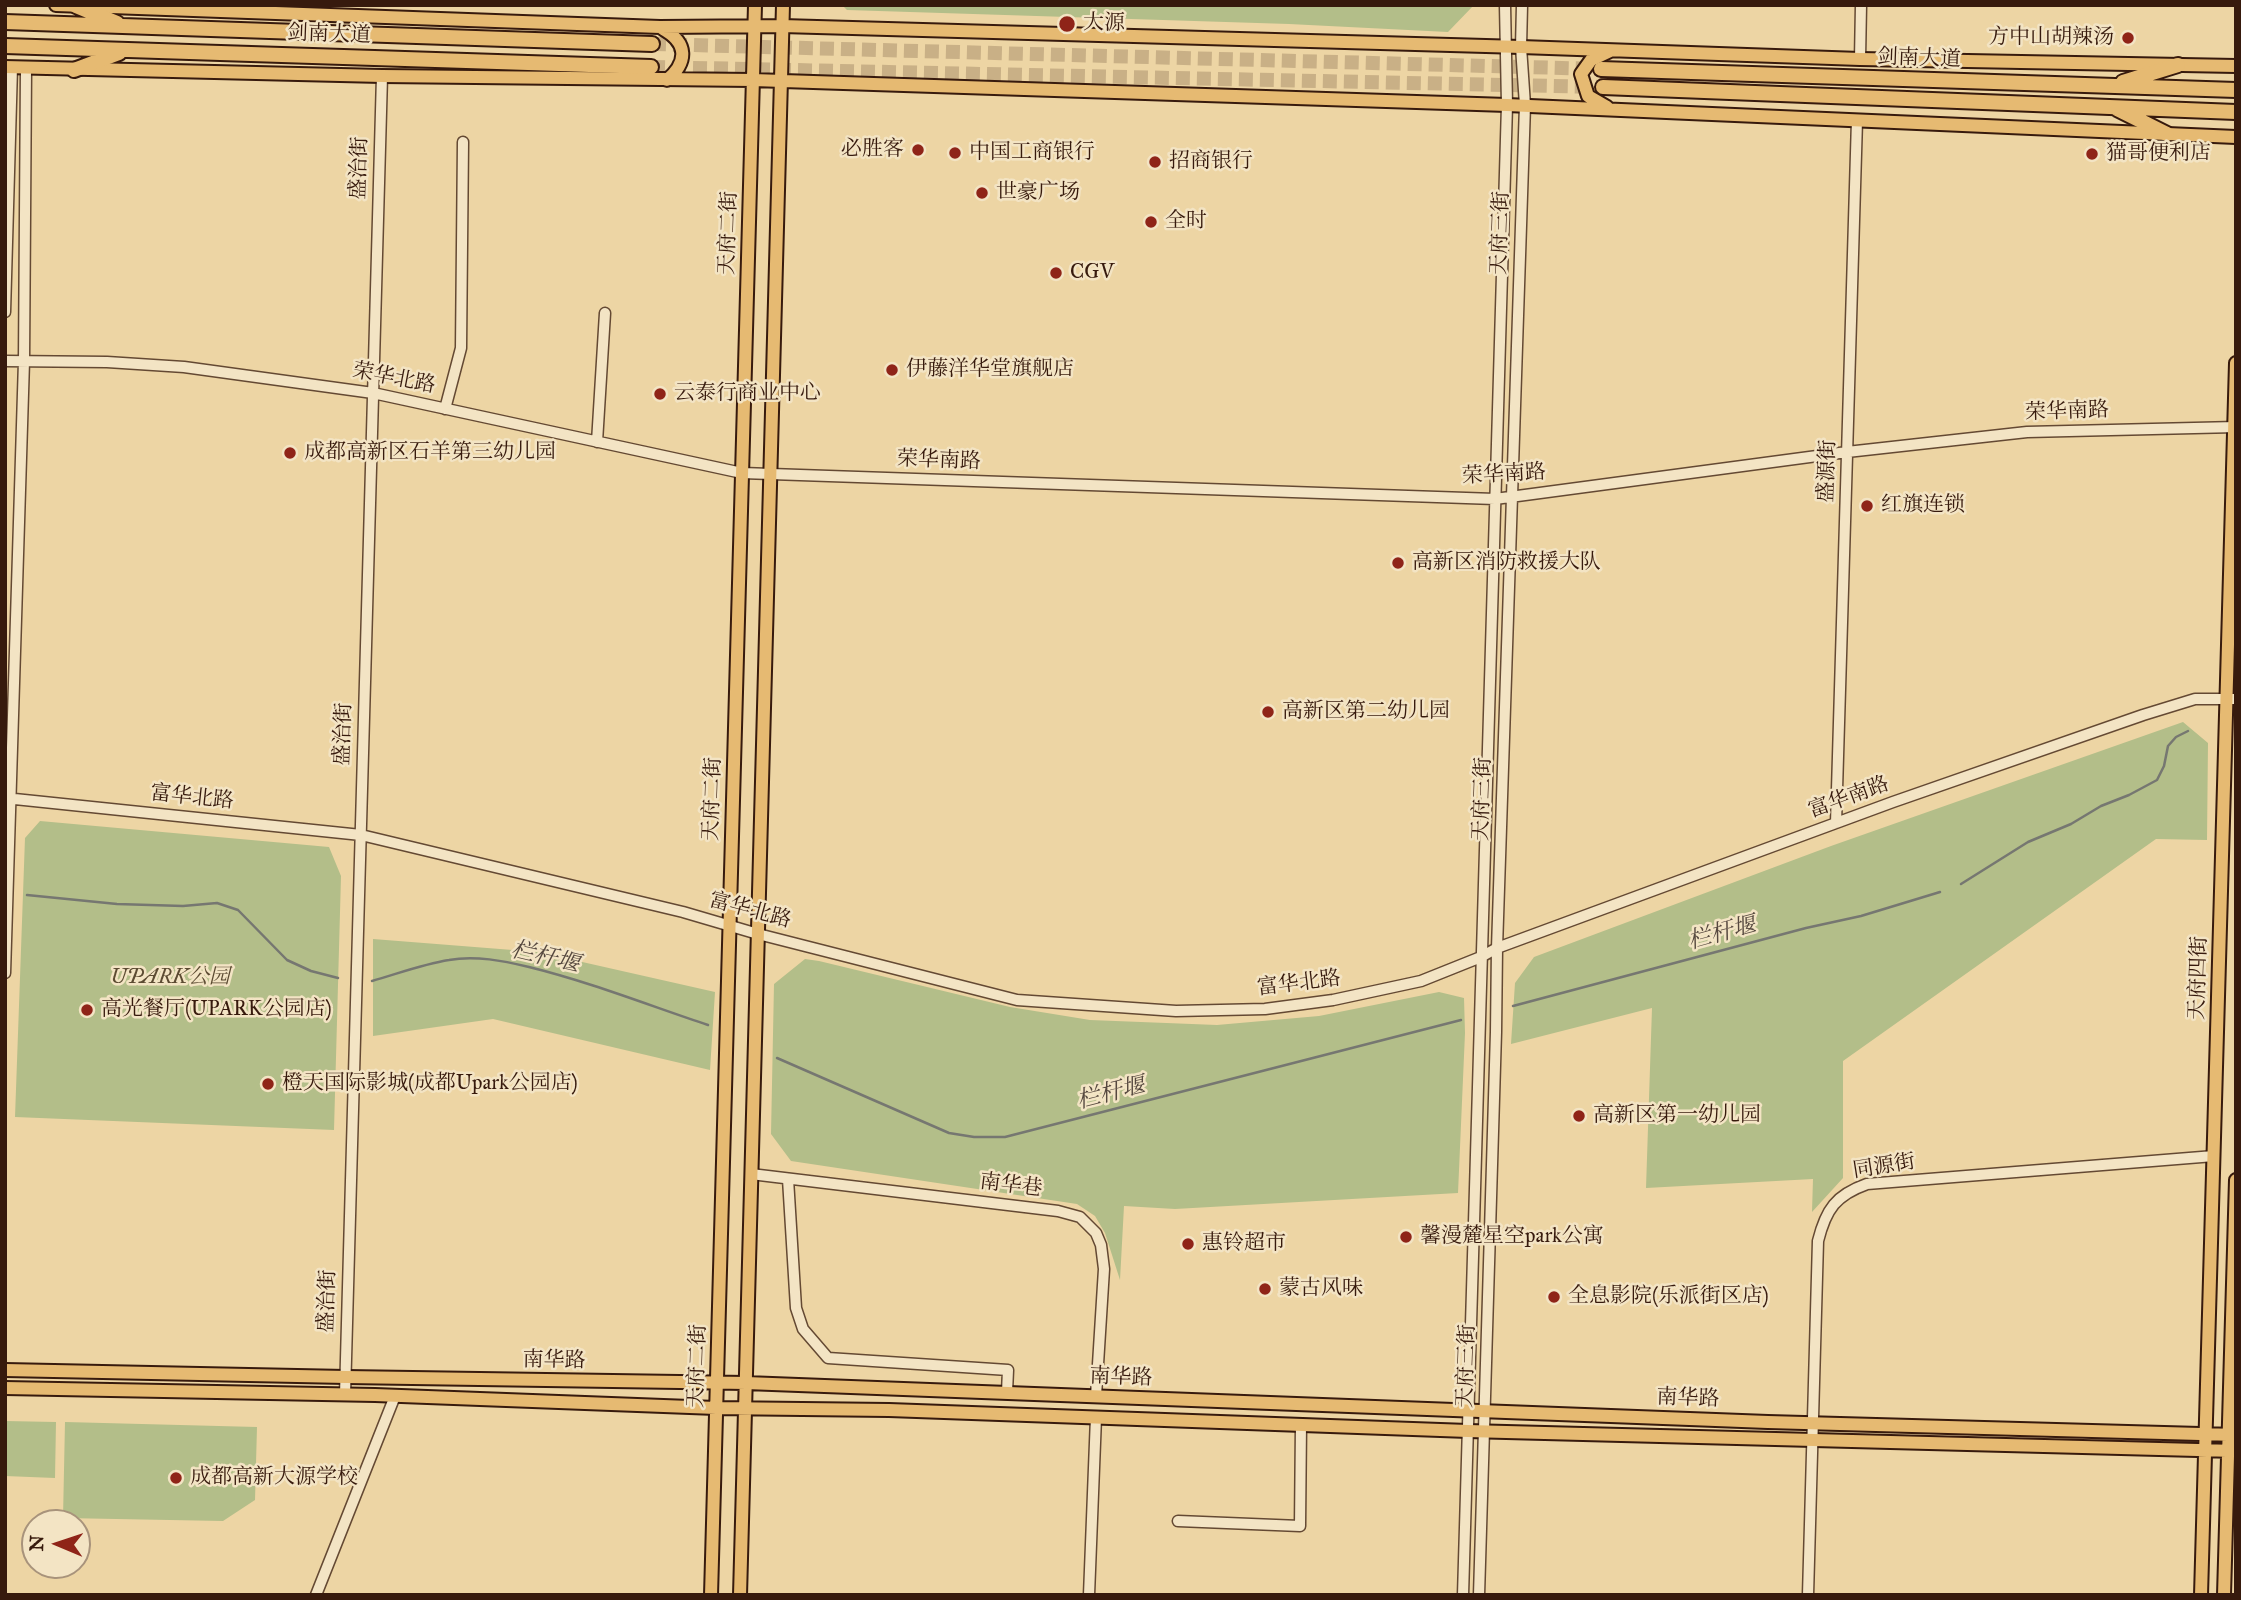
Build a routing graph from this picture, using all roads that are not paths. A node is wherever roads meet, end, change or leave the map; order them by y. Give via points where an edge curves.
1 (56, 5) edge
2 (755, 5) edge
3 (783, 5) edge
4 (1505, 5) edge
5 (1522, 5) edge
6 (1861, 5) edge
7 (76, 6) edge
8 (381, 12) edge
9 (5, 22) edge
10 (782, 26) junction
11 (128, 27) junction
12 (660, 27) junction
13 (754, 27) junction
14 (652, 44) tunnel mouth
15 (5, 46) edge
16 (1505, 47) junction
17 (1521, 47) junction
18 (128, 50) junction
19 (1614, 50) junction
20 (1860, 59) junction
21 (2178, 65) junction
22 (651, 66) tunnel mouth
23 (2236, 66) edge
24 (9, 67) edge
25 (26, 68) junction
26 (1601, 69) tunnel mouth
27 (74, 70) junction
28 (382, 76) junction
29 (667, 80) junction
30 (753, 80) junction
31 (781, 82) junction
32 (2109, 86) junction
33 (1603, 87) tunnel mouth
34 (2236, 90) edge
35 (1507, 105) junction
36 (1525, 105) junction
37 (2110, 106) junction
38 (1609, 109) junction
39 (2236, 112) edge
40 (1857, 120) junction
41 (2167, 134) junction
42 (2236, 137) edge
43 (463, 142) dead end
44 (5, 312) edge
45 (605, 313) dead end
46 (5, 361) edge
47 (24, 361) junction
48 (2236, 363) edge
49 (373, 393) junction
50 (445, 409) junction
51 (2235, 427) edge
52 (597, 442) junction
53 (1847, 452) junction
54 (742, 473) junction
55 (770, 474) junction
56 (1512, 497) junction
57 (1495, 499) junction
58 (2231, 699) edge
59 (8, 798) edge
60 (1836, 823) junction
61 (360, 835) junction
62 (729, 926) junction
63 (758, 934) junction
64 (1497, 948) junction
65 (1481, 957) junction
66 (5, 973) edge
67 (2214, 1156) junction
68 (751, 1174) junction
69 (788, 1179) junction
70 (2236, 1180) edge
71 (5, 1370) edge
72 (346, 1377) junction
73 (717, 1382) junction
74 (746, 1382) junction
75 (5, 1388) edge
76 (1007, 1392) junction
77 (345, 1394) junction
78 (395, 1396) junction
79 (1096, 1396) junction
80 (716, 1408) junction
81 (745, 1408) junction
82 (1468, 1410) junction
83 (1485, 1411) junction
84 (1096, 1417) junction
85 (1812, 1422) junction
86 (1301, 1424) junction
87 (1468, 1431) junction
88 (1484, 1431) junction
89 (2206, 1434) junction
90 (2232, 1434) edge
91 (1812, 1440) junction
92 (2206, 1450) junction
93 (2232, 1451) edge
94 (1178, 1521) dead end
95 (316, 1595) edge
96 (711, 1595) edge
97 (740, 1595) edge
98 (1089, 1595) edge
99 (1462, 1595) edge
100 (1479, 1595) edge
101 (1808, 1595) edge
102 (2202, 1595) edge
103 (2224, 1595) edge

1 - 7 main road
2 - 13 main road, 天府二街
3 - 10 main road
4 - 16 street, 天府三街
5 - 17 street, 天府三街
6 - 20 street
7 - 8 main road
7 - 11 highway
8 - 12 main road
9 - 11 highway, 剑南大道
10 - 13 main road
10 - 16 main road
10 - 31 main road
11 - 14 highway, 剑南大道
12 - 13 main road
12 - 29 main road via 677,36 683,48 680,64
13 - 30 main road, 天府二街
15 - 18 highway, 剑南大道
16 - 17 main road
16 - 35 street, 天府三街
17 - 19 main road
17 - 36 street, 天府三街
18 - 22 highway, 剑南大道
18 - 27 highway
19 - 20 main road
19 - 38 main road via 1591,60 1581,74 1588,96
20 - 21 main road
21 - 23 main road
21 - 32 highway
24 - 25 main road
24 - 44 street
25 - 27 main road
25 - 47 street
26 - 32 highway, 剑南大道
27 - 28 main road
28 - 29 main road
28 - 49 street, 盛治街
29 - 30 main road
30 - 31 main road
30 - 54 main road, 天府二街
31 - 35 main road
31 - 55 main road
32 - 34 highway, 剑南大道
33 - 37 highway, 剑南大道
35 - 36 main road
35 - 57 street, 天府三街
36 - 38 main road
36 - 56 street, 天府三街
37 - 39 highway, 剑南大道
37 - 41 highway
38 - 40 main road
40 - 41 main road
40 - 53 street, 盛源街
41 - 42 main road
43 - 50 street via 461,348
45 - 52 street
46 - 47 street, 荣华北路
47 - 49 street, 荣华北路 via 184,368
47 - 59 street
48 - 51 main road, 天府四街
49 - 50 street, 荣华北路
49 - 61 street, 盛治街
50 - 52 street, 荣华北路
51 - 53 street, 荣华南路 via 2027,432
51 - 58 main road, 天府四街
52 - 54 street, 荣华北路
53 - 56 street, 荣华南路
53 - 60 street, 盛源街
54 - 55 street, 荣华北路
54 - 62 main road, 天府二街
55 - 57 street, 荣华南路
55 - 63 main road
56 - 57 street, 荣华南路
56 - 64 street, 天府三街
57 - 65 street, 天府三街
58 - 60 street, 富华南路 via 2195,699 2143,715
58 - 67 main road, 天府四街
59 - 61 street, 富华北路
59 - 66 street
60 - 64 street, 富华南路
61 - 62 street, 富华北路
61 - 72 street, 盛治街
62 - 63 street, 富华北路
62 - 73 main road, 天府二街
63 - 65 street, 富华北路 via 1017,1000 1176,1011 1265,1009 1333,1000 1421,981
63 - 68 main road
64 - 65 street, 富华南路
64 - 83 street, 天府三街
65 - 82 street, 天府三街
67 - 85 street, 同源街 via 1867,1184 1847,1191 1823,1220 1818,1241
67 - 89 main road, 天府四街
68 - 69 street, 南华巷
68 - 74 main road
69 - 76 street via 796,1308 803,1329 828,1357 1007,1370
69 - 79 street, 南华巷 via 1080,1217 1096,1233 1104,1258
70 - 90 main road
71 - 72 main road, 南华路
72 - 73 main road, 南华路
72 - 77 street, 盛治街
73 - 74 main road, 南华路
73 - 80 main road, 天府二街
74 - 76 main road, 南华路
74 - 81 main road
75 - 77 main road, 南华路
76 - 79 main road, 南华路
77 - 78 main road, 南华路
78 - 80 main road, 南华路
78 - 95 street
79 - 82 main road, 南华路
80 - 81 main road, 南华路
80 - 96 main road, 天府二街
81 - 84 main road, 南华路
81 - 97 main road
82 - 83 main road, 南华路
82 - 87 street, 天府三街
83 - 85 main road, 南华路
83 - 88 street, 天府三街
84 - 86 main road, 南华路
84 - 98 street
85 - 89 main road, 南华路
85 - 91 street, 同源街
86 - 87 main road, 南华路
86 - 94 street via 1300,1526
87 - 88 main road, 南华路
87 - 99 street, 天府三街
88 - 91 main road, 南华路
88 - 100 street, 天府三街
89 - 90 main road, 南华路
89 - 92 main road, 天府四街
90 - 93 main road
91 - 92 main road, 南华路
91 - 101 street, 同源街
92 - 93 main road, 南华路
92 - 102 main road, 天府四街
93 - 103 main road

